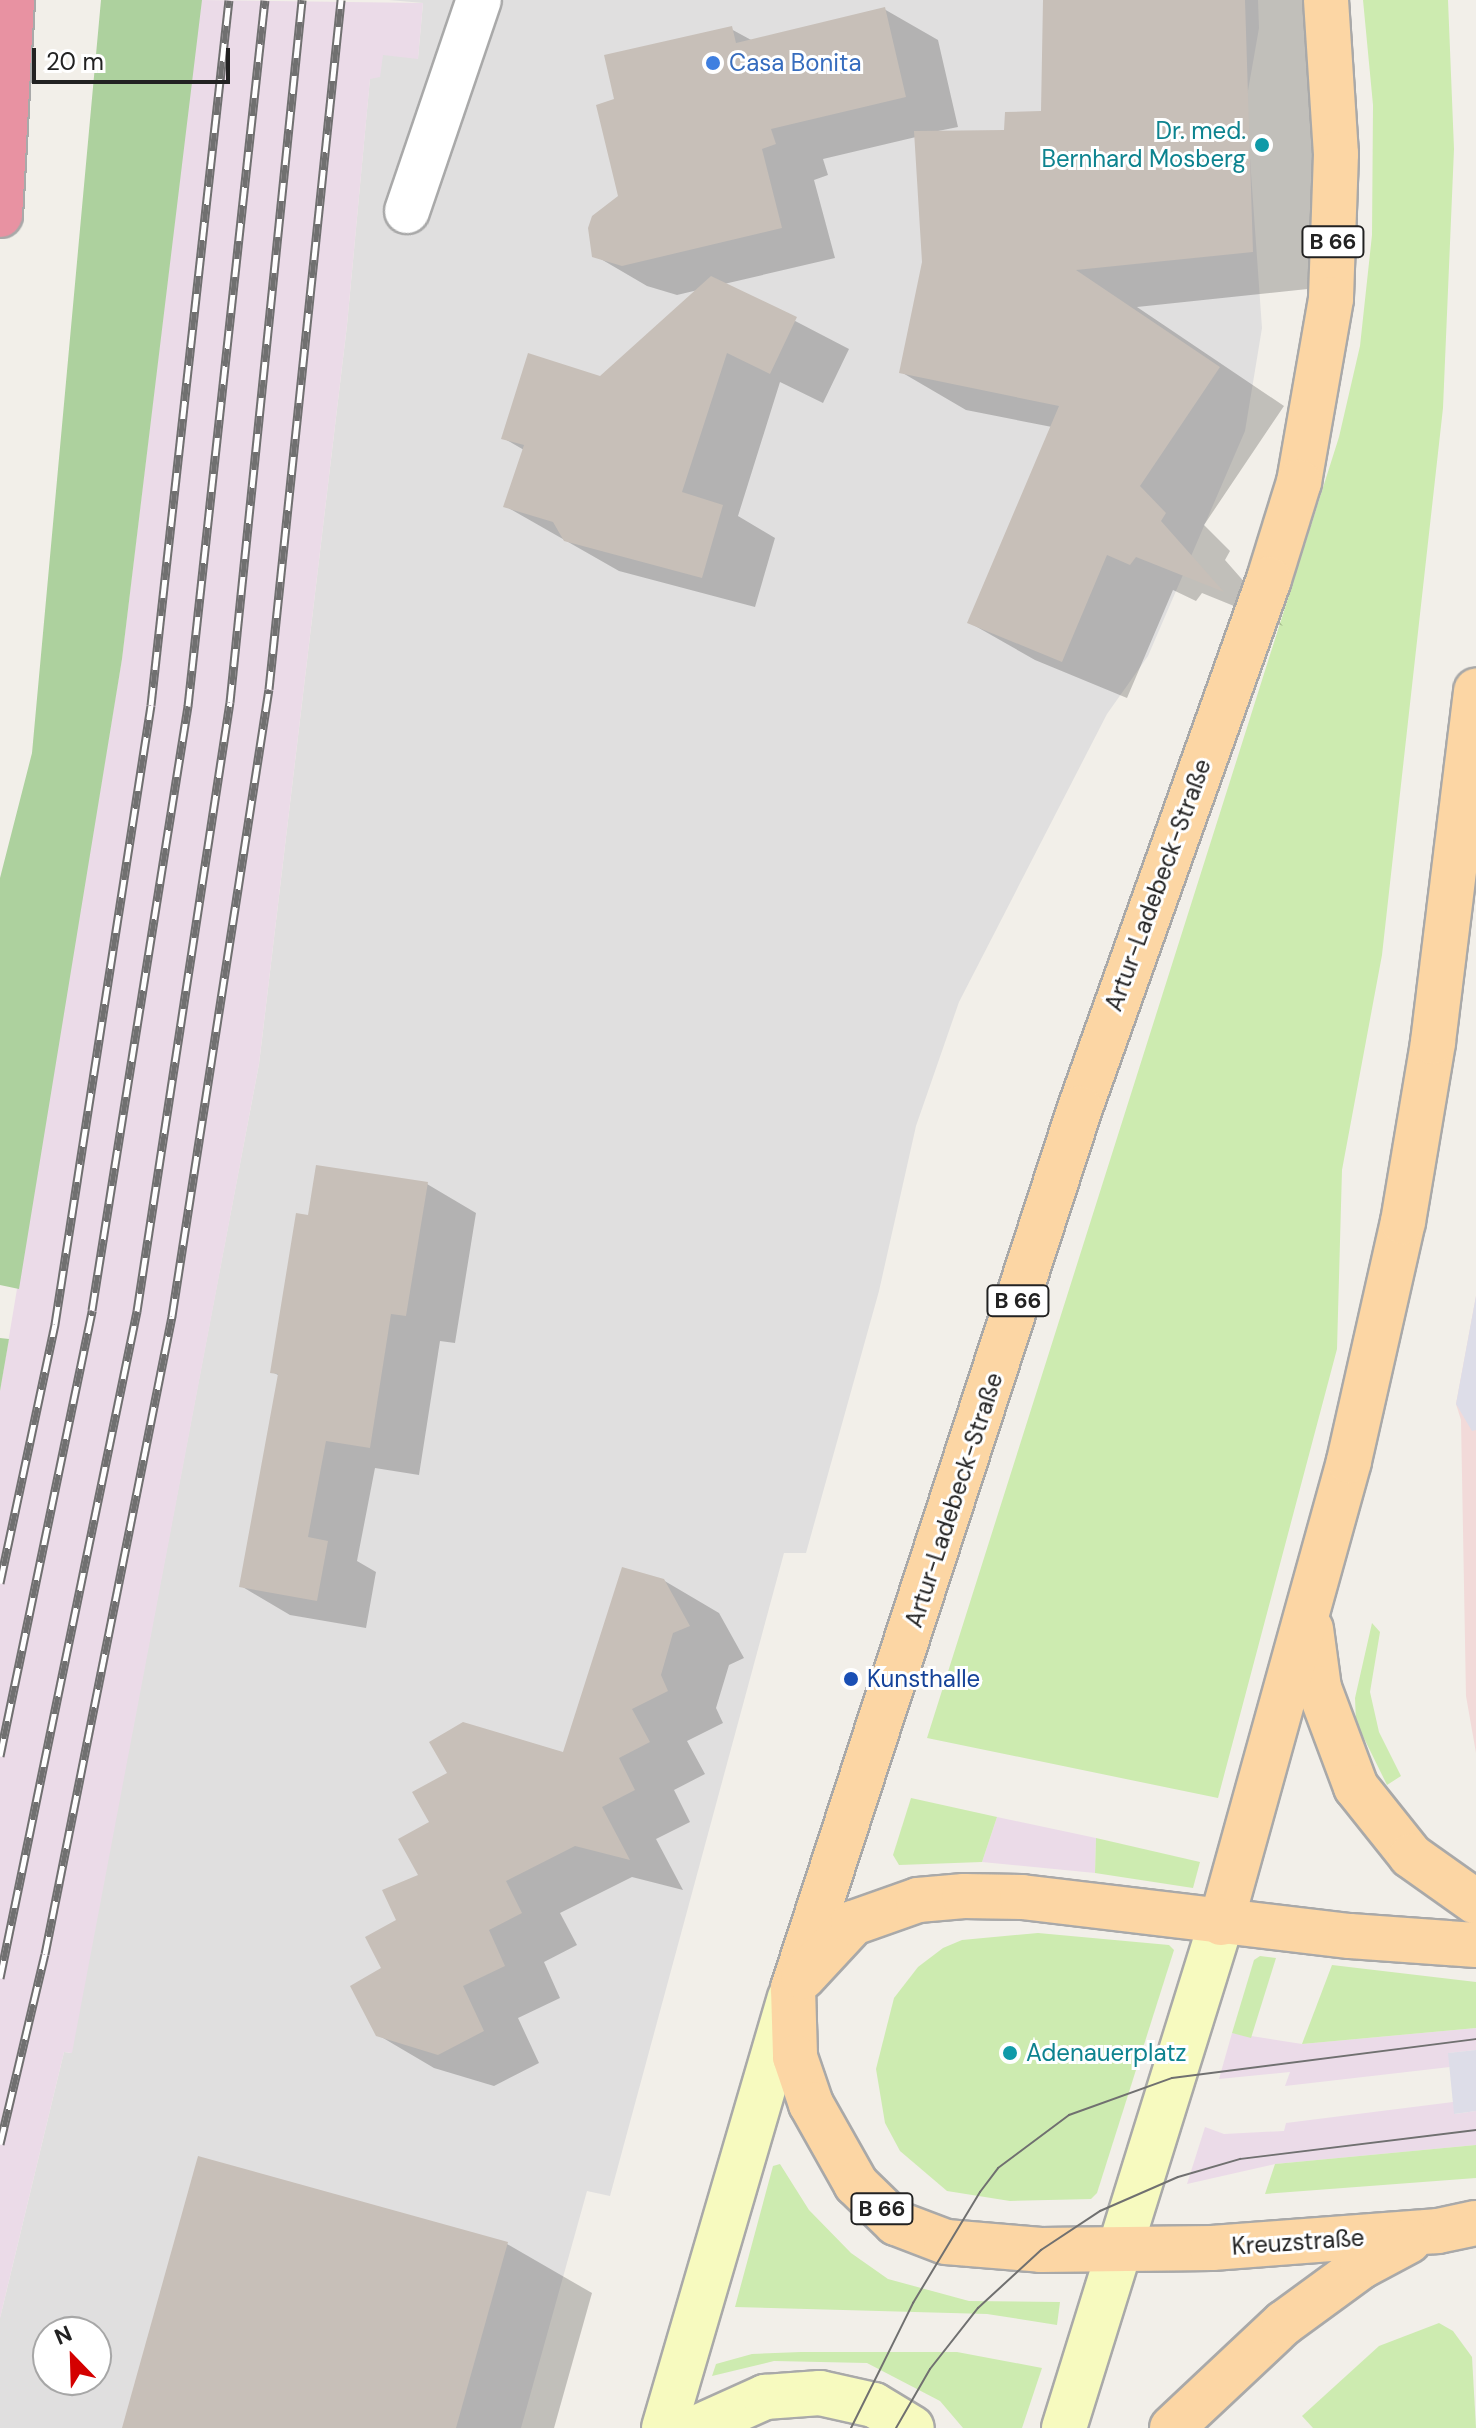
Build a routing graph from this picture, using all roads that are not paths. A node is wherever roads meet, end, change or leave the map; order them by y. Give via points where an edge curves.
1 (12, 0) edge
2 (20, 0) edge
3 (479, 0) edge
4 (1326, 0) edge
5 (10, 56) junction
6 (407, 211) dead end
7 (0, 215) edge
8 (1476, 691) edge
9 (1308, 1610) junction
10 (1476, 1902) edge
11 (1221, 1923) junction
12 (1476, 1945) edge
13 (793, 1988) junction
14 (1457, 2227) edge
15 (1118, 2250) junction
16 (664, 2428) edge
17 (696, 2428) edge
18 (912, 2428) edge
19 (1064, 2428) edge
20 (1172, 2428) edge

1 - 5 highway
2 - 5 highway
3 - 6 street
4 - 13 main road, Artur-Ladebeck-Straße / B 66 via 1336,154 1331,299 1299,482 1080,1108
5 - 7 highway
8 - 9 main road via 1433,1042 1403,1222
9 - 10 main road via 1319,1688 1356,1787 1411,1856
9 - 11 main road
11 - 12 main road
11 - 13 main road via 1022,1897 918,1900 853,1923
11 - 15 main road
13 - 15 main road, B 66 via 795,2057 811,2104 856,2184 896,2223 946,2242 979,2247
13 - 16 main road
14 - 15 main road, Kreuzstraße / B 66
14 - 20 main road, B 66 via 1362,2266 1274,2332
15 - 19 main road
17 - 18 main road via 765,2397 820,2393 874,2405

